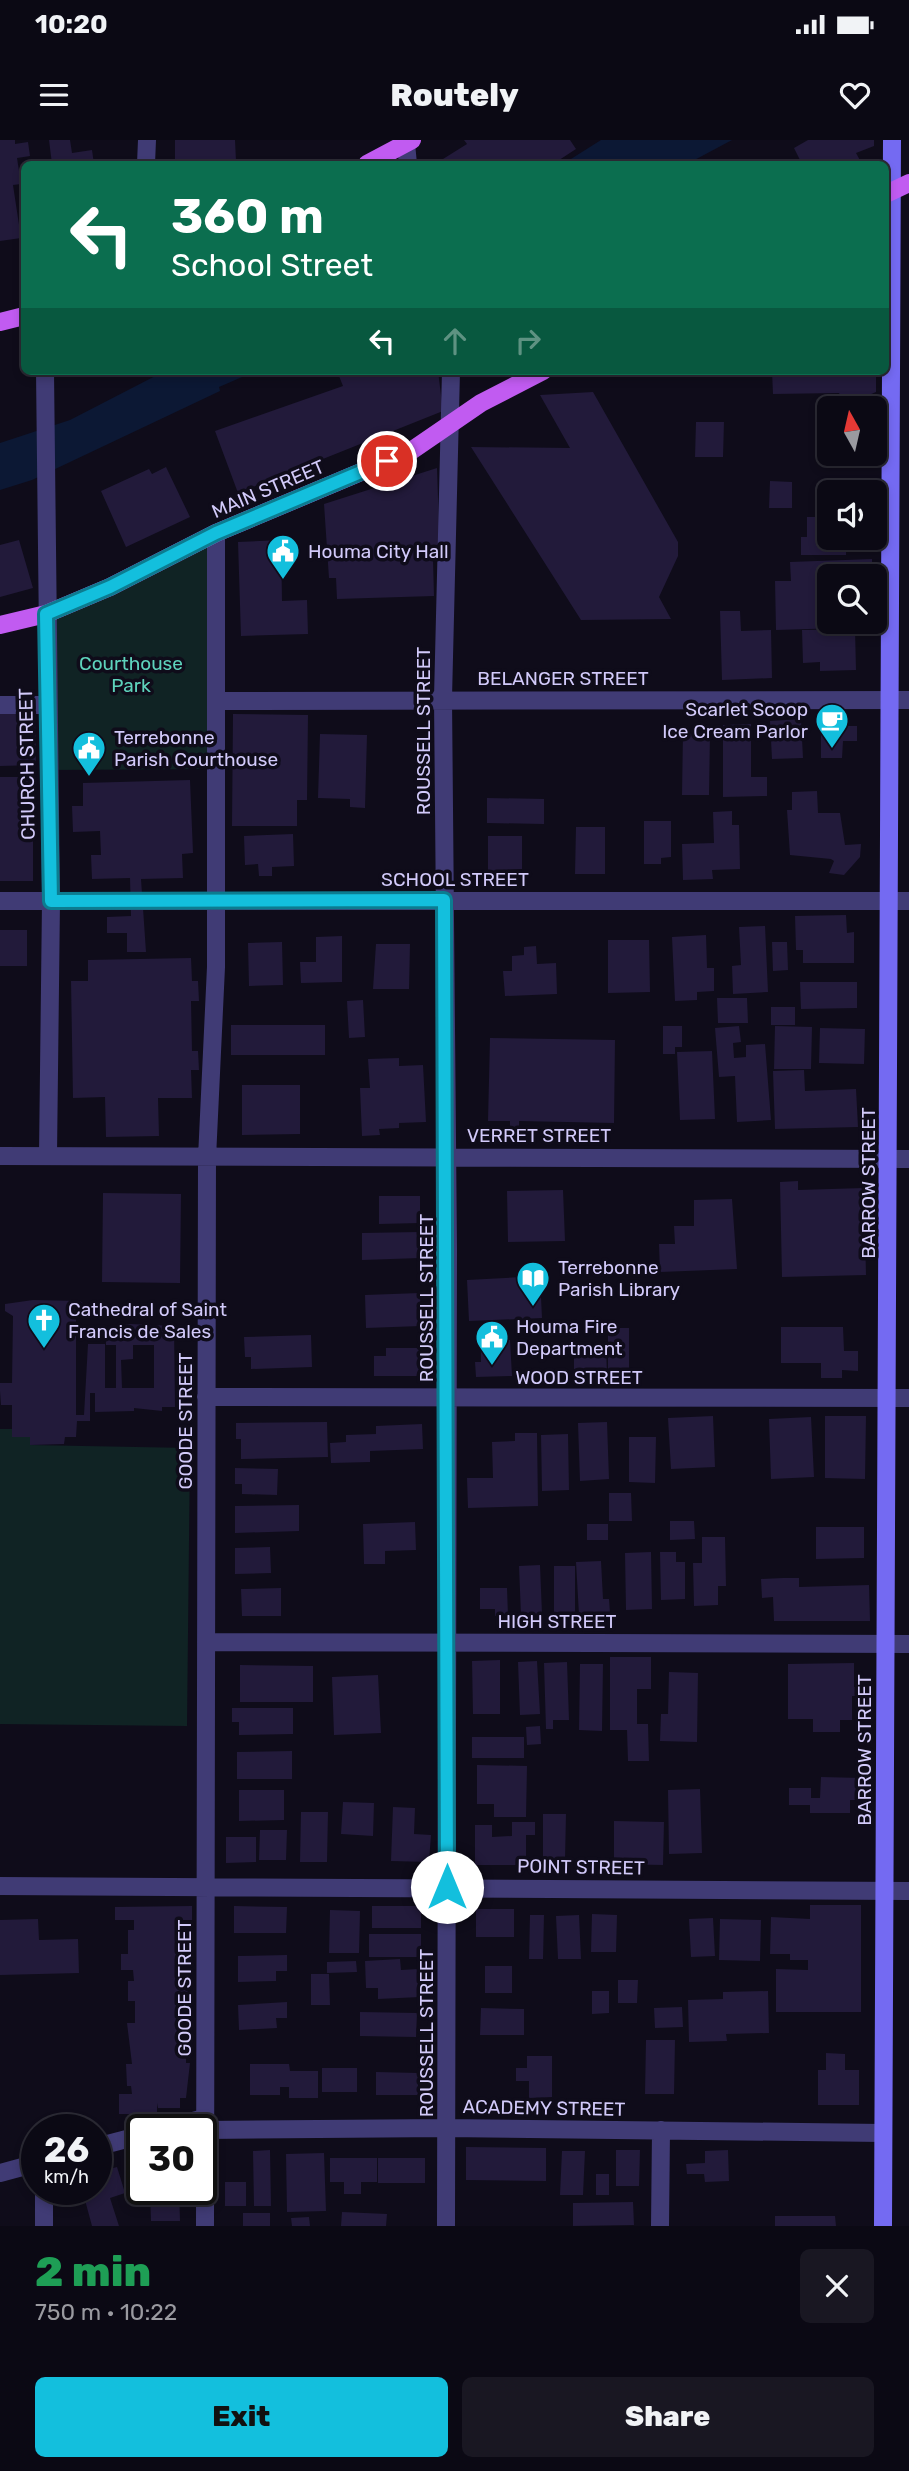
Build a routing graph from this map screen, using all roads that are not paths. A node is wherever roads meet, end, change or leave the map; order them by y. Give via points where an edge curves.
1 (146, 140) edge
2 (892, 140) edge
3 (409, 142) edge
4 (146, 161) edge
5 (373, 161) edge
6 (408, 161) edge
7 (896, 189) edge
8 (21, 317) edge
9 (0, 322) edge
10 (45, 375) edge
11 (451, 375) edge
12 (536, 375) edge
13 (452, 422) junction
14 (216, 533) junction
15 (46, 614) junction
16 (0, 625) edge
17 (443, 698) junction
18 (890, 700) junction
19 (909, 700) edge
20 (216, 701) junction
21 (0, 705) edge
22 (46, 705) junction
23 (216, 899) junction
24 (444, 900) junction
25 (0, 901) edge
26 (51, 901) junction
27 (909, 901) edge
28 (890, 902) junction
29 (0, 1156) edge
30 (48, 1156) junction
31 (446, 1156) junction
32 (207, 1158) junction
33 (889, 1159) junction
34 (909, 1159) edge
35 (206, 1397) junction
36 (447, 1398) junction
37 (888, 1398) junction
38 (909, 1398) edge
39 (206, 1642) junction
40 (448, 1642) junction
41 (885, 1644) junction
42 (909, 1644) edge
43 (0, 1886) edge
44 (447, 1887) junction
45 (205, 1889) junction
46 (886, 1891) junction
47 (909, 1891) edge
48 (204, 2114) edge
49 (217, 2124) edge
50 (446, 2128) junction
51 (661, 2130) junction
52 (883, 2133) junction
53 (21, 2167) edge
54 (0, 2173) edge
55 (44, 2205) edge
56 (205, 2205) edge
57 (44, 2226) edge
58 (205, 2226) edge
59 (446, 2226) edge
60 (660, 2226) edge
61 (883, 2226) edge

1 - 4 street
2 - 7 main road, BARROW STREET
3 - 5 main road
3 - 6 street
7 - 18 main road, BARROW STREET
8 - 9 main road
10 - 15 street, CHURCH STREET
11 - 13 street, ROUSSELL STREET
12 - 13 main road, MAIN STREET
13 - 14 main road, MAIN STREET via 411,451
13 - 17 street, ROUSSELL STREET
14 - 15 main road, MAIN STREET
14 - 20 street, GOODE STREET
15 - 16 main road, MAIN STREET
15 - 22 street, CHURCH STREET
17 - 18 street, BELANGER STREET
17 - 20 street, BELANGER STREET
17 - 24 street, ROUSSELL STREET
18 - 19 street, BELANGER STREET
18 - 28 main road, BARROW STREET
20 - 23 street, GOODE STREET
21 - 22 street
22 - 26 street, CHURCH STREET
23 - 24 street, SCHOOL STREET
23 - 26 street, SCHOOL STREET
23 - 32 street, GOODE STREET
24 - 28 street, SCHOOL STREET
24 - 31 street, ROUSSELL STREET
25 - 26 street, SCHOOL STREET
26 - 30 street, CHURCH STREET
27 - 28 street, SCHOOL STREET
28 - 33 main road, BARROW STREET
29 - 30 street, VERRET STREET
30 - 32 street, VERRET STREET
31 - 32 street, VERRET STREET
31 - 33 street, VERRET STREET
31 - 36 street, ROUSSELL STREET
32 - 35 street, GOODE STREET
33 - 34 street, VERRET STREET
33 - 37 main road, BARROW STREET
35 - 36 street, WOOD STREET
35 - 39 street, GOODE STREET
36 - 37 street, WOOD STREET
36 - 40 street, ROUSSELL STREET
37 - 38 street, WOOD STREET
37 - 41 main road, BARROW STREET
39 - 40 street, HIGH STREET
39 - 45 street, GOODE STREET
40 - 41 street, HIGH STREET
40 - 44 street, ROUSSELL STREET
41 - 42 street, HIGH STREET
41 - 46 main road, BARROW STREET
43 - 45 street, POINT STREET
44 - 45 street, POINT STREET
44 - 46 street, POINT STREET
44 - 50 street, ROUSSELL STREET
45 - 48 street, GOODE STREET
46 - 47 street, POINT STREET
46 - 52 main road, BARROW STREET
49 - 50 street, ACADEMY STREET
50 - 51 street, ACADEMY STREET
50 - 59 street, ROUSSELL STREET
51 - 52 street, ACADEMY STREET
51 - 60 street
52 - 61 main road, BARROW STREET
53 - 54 street
55 - 57 street
56 - 58 street, GOODE STREET

